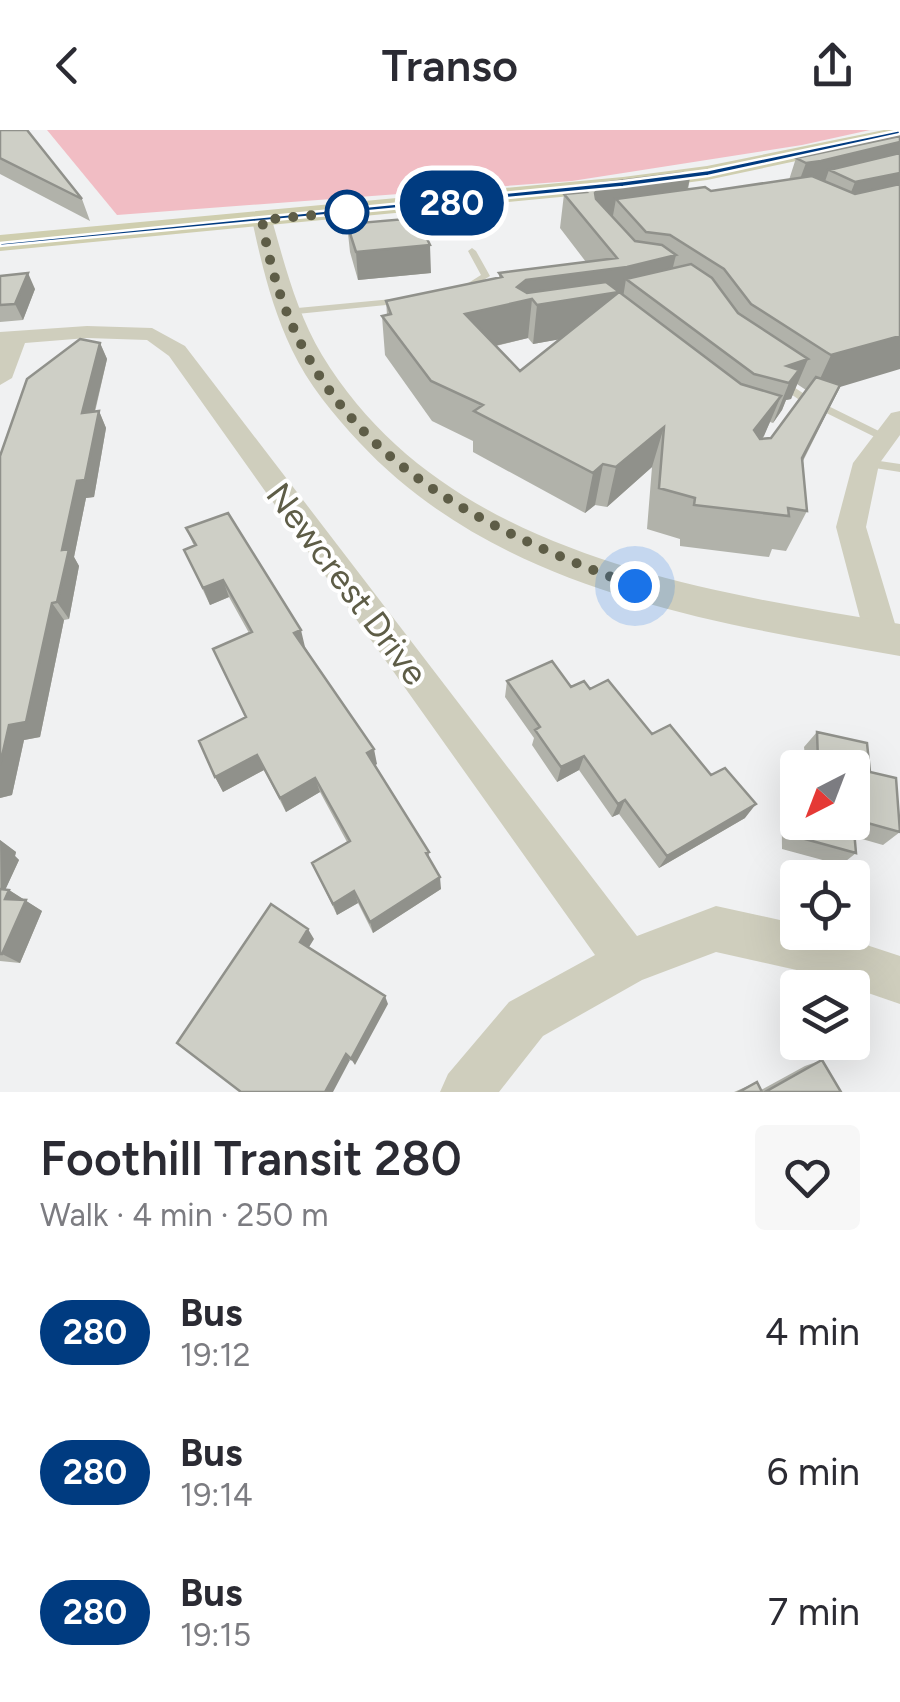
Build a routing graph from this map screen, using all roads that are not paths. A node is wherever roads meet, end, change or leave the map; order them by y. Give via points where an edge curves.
1 (900, 133) edge
2 (900, 151) edge
3 (263, 229) junction
4 (0, 242) edge
5 (472, 251) dead end
6 (0, 261) edge
7 (456, 291) edge
8 (408, 300) edge
9 (287, 312) junction
10 (9, 338) edge
11 (774, 377) edge
12 (0, 378) edge
13 (892, 427) edge
14 (866, 462) junction
15 (900, 468) edge
16 (891, 639) edge
17 (628, 962) junction
18 (900, 980) edge
19 (466, 1092) edge

1 - 3 main road via 708,173
2 - 3 main road via 713,189 511,214
3 - 4 main road
3 - 6 main road
3 - 9 street
5 - 7 lane via 486,276
8 - 9 lane
9 - 16 street via 306,357 364,430 468,515 635,586
10 - 12 street
10 - 17 street, Newcrest Drive via 152,334 176,352
11 - 13 lane via 798,403
13 - 14 street
14 - 15 lane
14 - 16 street via 851,527
17 - 18 street via 716,929
17 - 19 street via 526,1019

